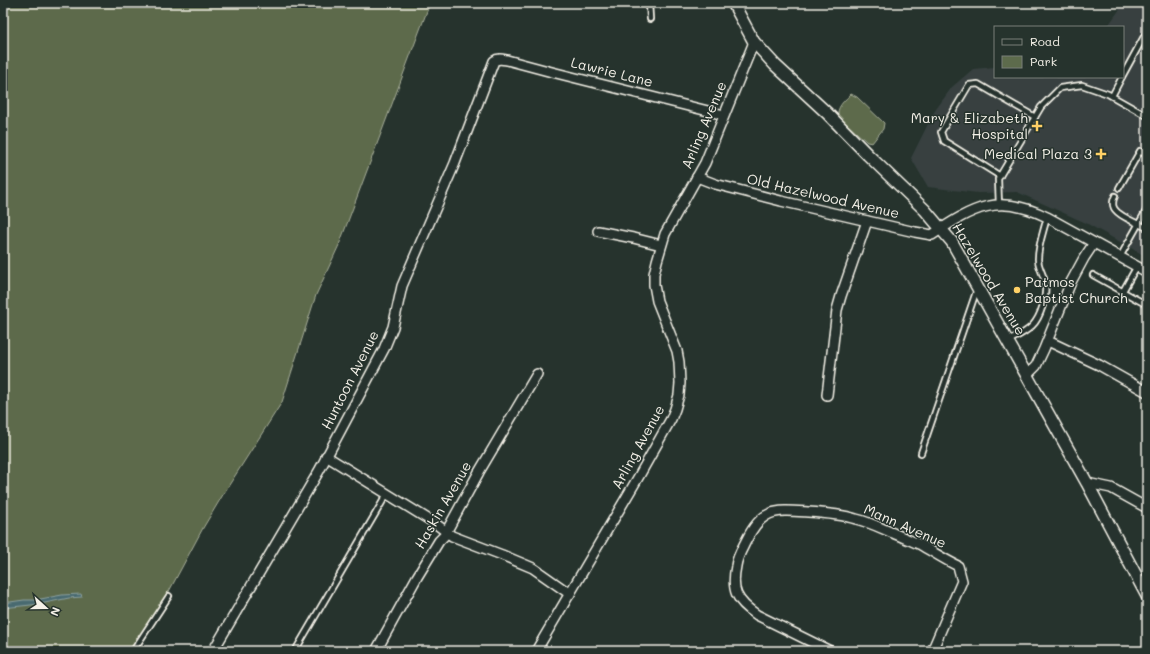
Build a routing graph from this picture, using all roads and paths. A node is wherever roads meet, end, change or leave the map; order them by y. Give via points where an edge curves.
1 (649, 3) edge
2 (733, 3) edge
3 (650, 19) dead end
4 (1147, 31) edge
5 (754, 42) junction
6 (494, 61) joint
7 (1124, 72) edge
8 (1121, 78) edge
9 (1112, 96) junction
10 (724, 115) junction
11 (1147, 116) edge
12 (1035, 117) junction
13 (1147, 155) edge
14 (1000, 176) junction
15 (697, 177) junction
16 (1119, 188) dead end
17 (1115, 196) dead end
18 (999, 205) junction
19 (1147, 209) edge
20 (1047, 217) junction
21 (866, 221) junction
22 (1139, 224) junction
23 (942, 228) junction
24 (1147, 228) edge
25 (598, 231) dead end
26 (1094, 243) junction
27 (661, 245) junction
28 (1120, 257) junction
29 (1136, 266) junction
30 (1147, 272) edge
31 (1093, 275) dead end
32 (978, 288) junction
33 (1123, 292) junction
34 (1147, 305) edge
35 (1048, 341) junction
36 (1008, 342) junction
37 (537, 374) dead end
38 (1027, 375) junction
39 (1147, 392) edge
40 (827, 395) dead end
41 (921, 453) dead end
42 (326, 456) junction
43 (1087, 483) junction
44 (387, 494) junction
45 (1147, 508) edge
46 (446, 532) junction
47 (570, 594) junction
48 (168, 596) dead end
49 (1147, 596) edge
50 (133, 651) edge
51 (212, 651) edge
52 (295, 651) edge
53 (376, 651) edge
54 (536, 651) edge
55 (830, 651) edge
56 (932, 651) edge

1 - 3 lane
2 - 5 street, Hazelwood Avenue
4 - 7 lane
5 - 10 street, Arling Avenue
5 - 23 street, Hazelwood Avenue
6 - 10 street, Lawrie Lane via 507,60
6 - 42 street, Huntoon Avenue via 455,163 402,286 389,339
8 - 9 lane
9 - 11 lane
9 - 12 lane via 1082,85 1060,88
10 - 15 street, Arling Avenue
12 - 14 lane
12 - 14 lane via 978,84 969,85 940,132 944,141
13 - 16 lane via 1140,151
14 - 18 lane
15 - 21 street, Old Hazelwood Avenue via 774,200
15 - 27 street, Arling Avenue
17 - 22 lane via 1113,202 1117,212
18 - 20 street, Old Hazelwood Avenue via 1016,205
18 - 23 street, Old Hazelwood Avenue via 972,211
19 - 22 lane
20 - 26 street, Old Hazelwood Avenue
20 - 36 lane via 1038,251 1038,261 1045,282 1044,303 1033,325
21 - 23 street, Old Hazelwood Avenue via 932,234
21 - 40 street via 837,310
22 - 24 lane
22 - 28 lane
23 - 32 street, Hazelwood Avenue
25 - 27 street
26 - 28 street, Old Hazelwood Avenue
26 - 35 street via 1071,282
27 - 47 street, Arling Avenue via 654,274 655,292 678,356 679,395 671,420
28 - 29 street, Old Hazelwood Avenue
29 - 30 street, Old Hazelwood Avenue
29 - 33 lane
31 - 33 lane
32 - 36 street, Hazelwood Avenue
32 - 41 lane
33 - 34 lane
35 - 38 street via 1036,366
35 - 39 street via 1099,365
36 - 38 street, Hazelwood Avenue
37 - 46 street, Haskin Avenue
38 - 43 street, Hazelwood Avenue
42 - 44 street
42 - 51 street, Huntoon Avenue
43 - 45 street via 1111,488
43 - 49 street, Hazelwood Avenue
44 - 46 street
44 - 52 lane
46 - 47 street via 534,568
46 - 53 street, Haskin Avenue via 417,577
47 - 54 street, Arling Avenue
48 - 50 lane
55 - 56 street, Mann Avenue via 756,614 740,602 735,590 736,561 756,523 765,515 780,511 826,513 867,522 920,545 958,566 962,581

